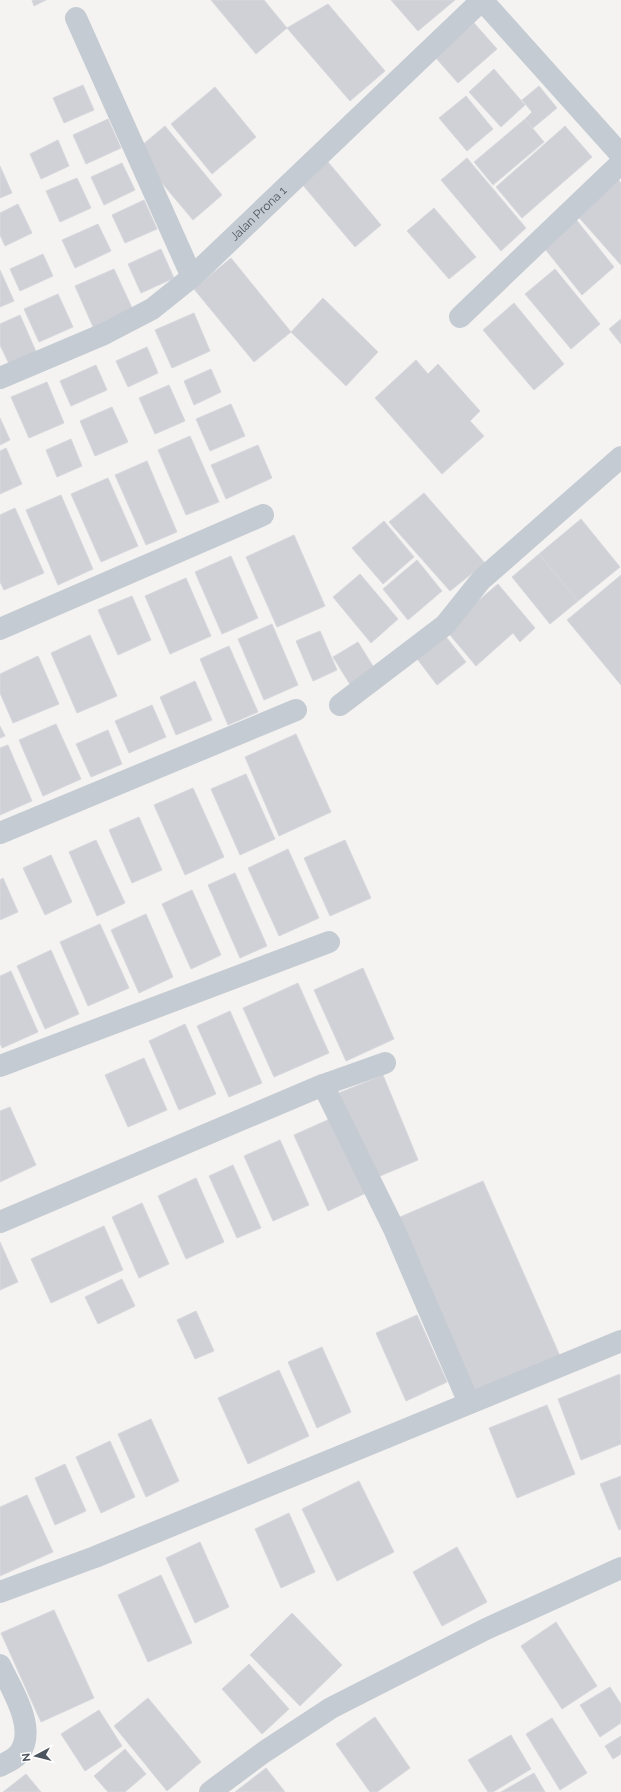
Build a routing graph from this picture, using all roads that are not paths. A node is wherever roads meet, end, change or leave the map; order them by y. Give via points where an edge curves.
1 (482, 0) edge
2 (76, 18) dead end
3 (621, 155) edge
4 (621, 163) edge
5 (192, 277) junction
6 (460, 317) dead end
7 (0, 378) edge
8 (621, 457) edge
9 (263, 515) dead end
10 (0, 629) edge
11 (340, 705) dead end
12 (296, 710) dead end
13 (0, 834) edge
14 (329, 942) dead end
15 (385, 1063) dead end
16 (0, 1066) edge
17 (323, 1085) junction
18 (0, 1222) edge
19 (621, 1341) edge
20 (469, 1403) junction
21 (621, 1568) edge
22 (0, 1592) edge
23 (0, 1665) edge
24 (0, 1766) edge
25 (210, 1792) edge

1 - 3 street
1 - 5 street, Jalan Prona 1
2 - 5 street
4 - 6 street
5 - 7 street, Jalan Prona 1 via 152,309 104,334
8 - 11 street via 481,580 445,625
9 - 10 street
12 - 13 street
14 - 16 street
15 - 17 street
17 - 18 street
17 - 20 street via 394,1229
19 - 20 street
20 - 22 street via 96,1558
21 - 25 street via 486,1629 331,1708 264,1752
23 - 24 street via 24,1716 26,1728 26,1742 20,1752 15,1758

